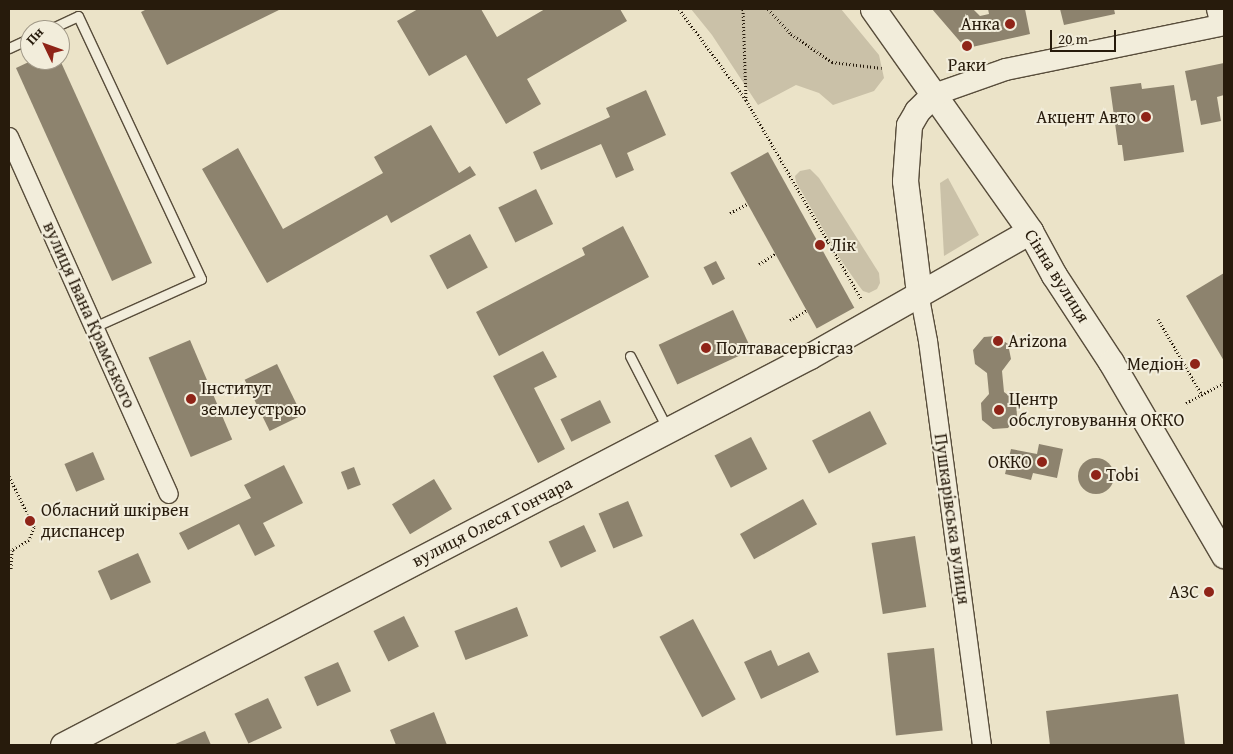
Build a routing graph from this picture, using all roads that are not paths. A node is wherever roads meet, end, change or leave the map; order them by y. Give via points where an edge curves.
1 (873, 9) edge
2 (77, 12) edge
3 (1220, 19) edge
4 (64, 20) edge
5 (934, 94) junction
6 (9, 137) edge
7 (1030, 231) junction
8 (919, 293) junction
9 (94, 327) junction
10 (630, 356) dead end
11 (668, 431) junction
12 (169, 494) dead end
13 (1224, 555) edge
14 (62, 745) edge
15 (982, 745) edge

1 - 5 main road, Сінна вулиця
2 - 4 lane
2 - 9 lane via 201,278
3 - 5 street via 1005,69
5 - 7 main road, Сінна вулиця
5 - 8 main road via 917,111 909,126 904,181
6 - 9 street, вулиця Івана Крамського
7 - 8 main road, вулиця Олеся Гончара
7 - 13 main road, Сінна вулиця
8 - 11 main road, вулиця Олеся Гончара via 819,352
8 - 15 street, Пушкарівська вулиця
9 - 12 street, вулиця Івана Крамського
10 - 11 lane
11 - 14 main road, вулиця Олеся Гончара

